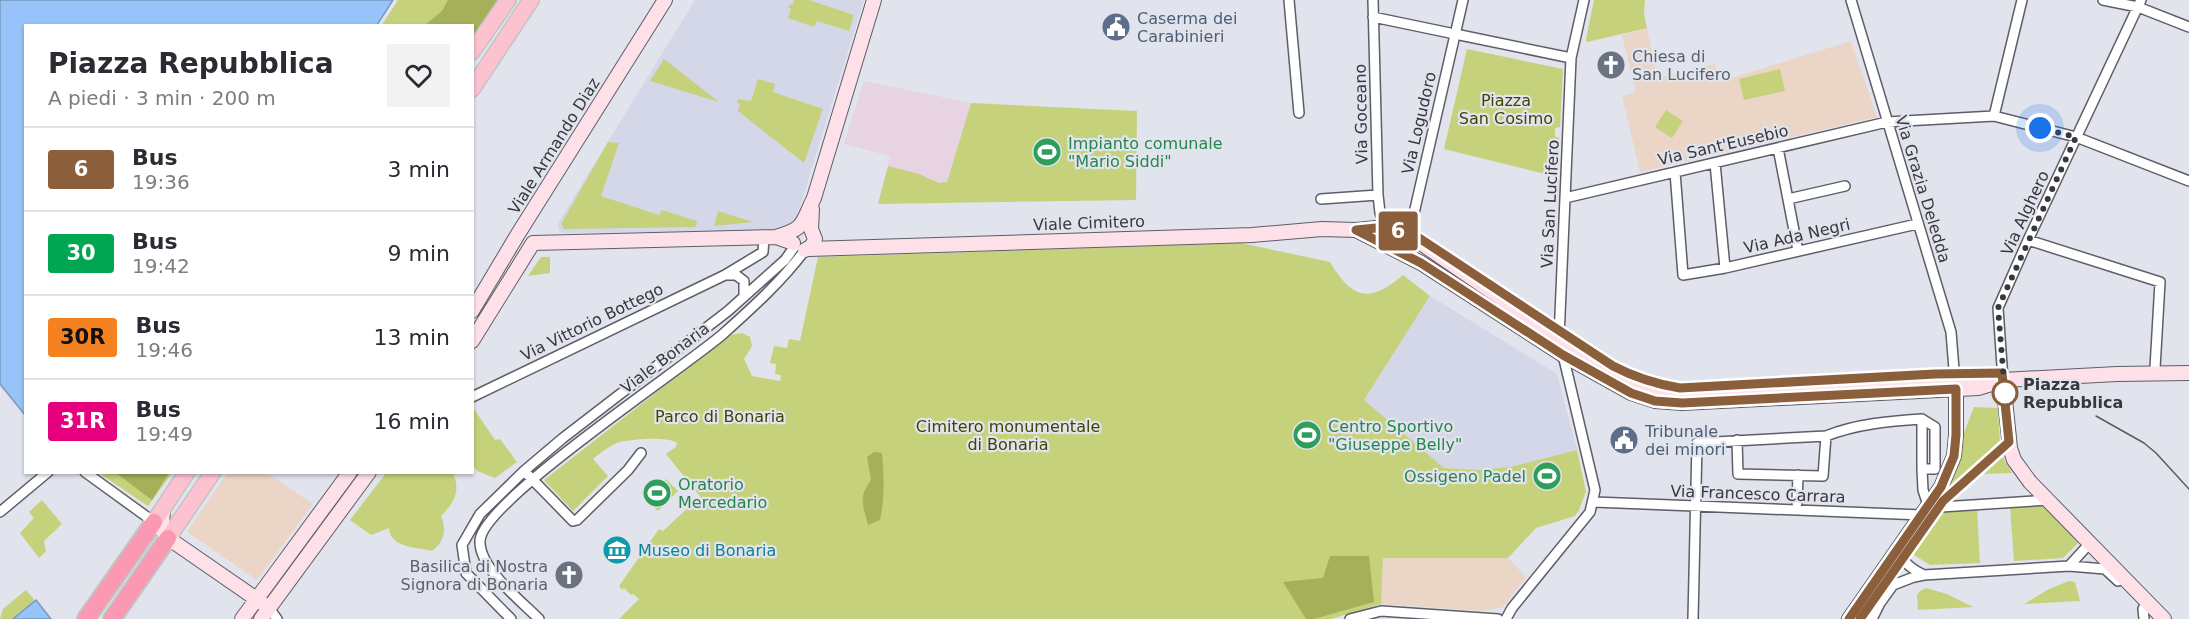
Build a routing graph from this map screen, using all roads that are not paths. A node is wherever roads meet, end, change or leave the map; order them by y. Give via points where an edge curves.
1 (508, 0) edge
2 (531, 0) edge
3 (665, 0) edge
4 (874, 0) edge
5 (1288, 0) edge
6 (1373, 0) edge
7 (1463, 0) edge
8 (1584, 0) edge
9 (1851, 0) edge
10 (2022, 0) edge
11 (2103, 0) edge
12 (2140, 4) edge
13 (1373, 17) junction
14 (2189, 27) edge
15 (474, 49) edge
16 (1571, 58) junction
17 (474, 86) edge
18 (1299, 113) dead end
19 (1994, 116) junction
20 (1887, 122) junction
21 (2076, 137) junction
22 (1778, 148) junction
23 (1715, 163) junction
24 (1675, 172) junction
25 (2189, 181) edge
26 (1845, 186) dead end
27 (1378, 195) junction
28 (1565, 198) junction
29 (1321, 199) dead end
30 (1788, 199) junction
31 (1917, 224) junction
32 (1386, 227) junction
33 (1356, 230) junction
34 (518, 234) junction
35 (1409, 235) junction
36 (770, 238) junction
37 (805, 240) junction
38 (2028, 240) junction
39 (533, 243) junction
40 (1798, 251) junction
41 (1402, 252) junction
42 (1725, 268) junction
43 (725, 275) junction
44 (744, 296) junction
45 (474, 308) edge
46 (474, 338) edge
47 (1559, 338) junction
48 (1563, 355) junction
49 (2189, 365) edge
50 (2155, 368) junction
51 (2189, 373) edge
52 (2117, 374) junction
53 (2003, 380) junction
54 (1955, 383) junction
55 (474, 396) edge
56 (1922, 419) junction
57 (1826, 436) junction
58 (1737, 440) junction
59 (641, 453) dead end
60 (1949, 467) junction
61 (1935, 469) junction
62 (1922, 470) junction
63 (525, 471) junction
64 (46, 474) edge
65 (88, 474) edge
66 (186, 474) edge
67 (212, 474) edge
68 (349, 474) edge
69 (368, 474) edge
70 (1798, 475) junction
71 (532, 478) junction
72 (2048, 500) junction
73 (1594, 502) junction
74 (1797, 503) dead end
75 (1695, 506) junction
76 (1926, 509) junction
77 (0, 512) edge
78 (158, 515) junction
79 (168, 538) junction
80 (2090, 543) junction
81 (1900, 546) junction
82 (484, 562) junction
83 (2069, 566) junction
84 (466, 573) junction
85 (1924, 575) junction
86 (256, 599) junction
87 (2145, 610) edge
88 (269, 615) edge
89 (532, 617) edge
90 (86, 619) edge
91 (112, 619) edge
92 (242, 619) edge
93 (511, 619) edge
94 (1350, 619) edge
95 (1498, 619) edge
96 (1506, 619) edge
97 (1693, 619) edge
98 (1849, 619) edge
99 (1872, 619) edge
100 (2164, 619) edge

1 - 15 main road
2 - 17 main road
3 - 34 main road, Viale Armando Diaz
4 - 37 main road via 813,198
5 - 18 street
6 - 13 street, Via Goceano
7 - 35 street, Via Logudoro
8 - 16 street, Via San Lucifero
9 - 20 street, Via Grazia Deledda
10 - 19 street
11 - 12 street
12 - 14 street
12 - 21 street, Via Alghero
13 - 16 street
13 - 27 street, Via Goceano
16 - 28 street, Via San Lucifero
19 - 20 street, Via Sant'Eusebio
19 - 21 street, Via Sant'Eusebio
20 - 22 street, Via Sant'Eusebio
20 - 31 street, Via Grazia Deledda
21 - 25 street, Via Sant'Eusebio
21 - 38 street, Via Alghero
22 - 23 street, Via Sant'Eusebio
22 - 30 street
23 - 24 street, Via Sant'Eusebio
23 - 42 street
24 - 28 street, Via Sant'Eusebio
24 - 42 street, Via Ada Negri via 1683,275
26 - 30 street
27 - 29 street
27 - 32 street, Via Goceano
28 - 47 street, Via San Lucifero
30 - 40 street
31 - 40 street, Via Ada Negri
31 - 54 street, Via Grazia Deledda via 1951,332
32 - 33 main road, Viale Cimitero
32 - 35 main road
33 - 37 main road, Viale Cimitero via 1241,236
33 - 41 main road
34 - 39 main road
34 - 45 main road, Viale Armando Diaz
35 - 41 street, Via Logudoro
35 - 47 main road
36 - 37 main road, Viale Cimitero
36 - 39 main road
36 - 43 street, Via Vittorio Bottego via 764,252
37 - 44 street, Viale Bonaria
37 - 71 street, Viale Bonaria via 786,274 722,335
38 - 50 street via 2160,282
38 - 53 street, Via Alghero via 1998,308
39 - 46 main road
40 - 42 street, Via Ada Negri
41 - 48 main road
43 - 44 street via 736,275 744,281
43 - 55 street, Via Vittorio Bottego
44 - 63 street, Viale Bonaria
47 - 48 street, Via San Lucifero
47 - 54 main road via 1630,380 1660,390
48 - 54 main road via 1631,393 1665,402
48 - 73 street, Via San Lucifero via 1595,490
49 - 50 main road
50 - 52 main road
51 - 52 main road
52 - 53 main road
53 - 54 main road via 1974,376
53 - 72 main road via 2014,460
54 - 60 main road via 1956,435
56 - 57 street via 1873,424
56 - 61 street via 1935,427
56 - 62 street
57 - 58 street
57 - 70 street via 1823,476
58 - 70 street via 1738,474
58 - 75 street via 1697,442
59 - 71 street via 573,521
60 - 61 street
60 - 76 main road
61 - 62 street
62 - 76 street
63 - 71 street
63 - 84 street, Viale Bonaria via 473,523 462,545
64 - 77 street
65 - 78 street
66 - 78 main road
67 - 79 main road
68 - 86 main road
69 - 88 main road
70 - 74 street
71 - 82 street, Viale Bonaria via 481,532
72 - 76 street, Via Francesco Carrara
72 - 80 main road
73 - 75 street, Via Francesco Carrara
73 - 96 street
75 - 76 street, Via Francesco Carrara
75 - 97 street
76 - 81 main road
78 - 79 main road
78 - 90 highway
79 - 86 main road
79 - 91 highway
80 - 83 street
80 - 87 main road
81 - 85 street via 1906,564
81 - 98 main road
82 - 84 street
82 - 89 street
83 - 85 street
83 - 87 street via 2105,569
84 - 93 street
85 - 99 street via 1897,582
86 - 88 main road
86 - 92 main road
87 - 100 main road
94 - 95 street via 1381,610

